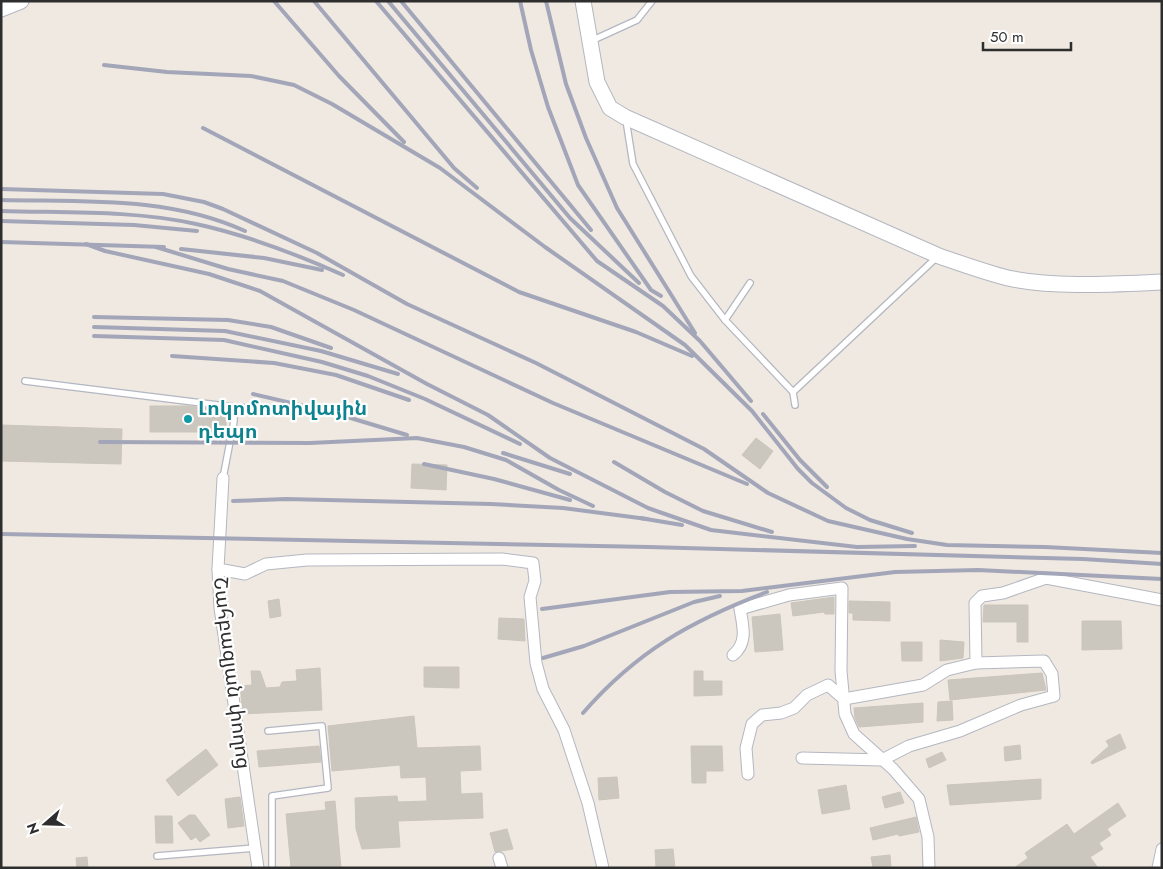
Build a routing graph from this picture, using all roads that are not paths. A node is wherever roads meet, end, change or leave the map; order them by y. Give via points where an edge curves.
1 (21, 1) edge
2 (583, 1) edge
3 (652, 1) edge
4 (1, 9) edge
5 (589, 42) junction
6 (625, 117) junction
7 (939, 256) junction
8 (1162, 282) edge
9 (750, 283) dead end
10 (725, 320) junction
11 (25, 381) dead end
12 (793, 392) junction
13 (795, 404) dead end
14 (234, 407) junction
15 (297, 411) dead end
16 (223, 478) joint
17 (218, 569) junction
18 (1162, 600) edge
19 (733, 655) dead end
20 (976, 663) junction
21 (844, 699) junction
22 (268, 731) dead end
23 (802, 758) dead end
24 (882, 760) junction
25 (748, 774) dead end
26 (255, 848) junction
27 (1162, 848) edge
28 (157, 856) dead end
29 (258, 868) edge
30 (272, 868) edge
31 (603, 868) edge
32 (929, 868) edge
33 (1158, 868) edge

1 - 4 street
2 - 5 street
3 - 5 lane via 636,20
5 - 6 street via 597,82 610,108
6 - 7 street
6 - 10 lane via 633,164 691,276
7 - 8 street via 1000,276 1042,283
7 - 12 lane
9 - 10 lane
10 - 12 lane
11 - 14 lane
12 - 13 lane
14 - 15 lane
14 - 16 lane
16 - 17 street, Շահբազյան փողոց
17 - 26 street, Շահբազյան փողոց via 220,608
17 - 31 street via 245,574 266,564 307,560 502,559 533,563 535,581 530,597 536,663 543,689 564,730 588,804
18 - 20 street via 1046,578 1004,593 982,596 975,603
19 - 21 street via 744,637 740,609 789,595 842,588
20 - 21 street via 947,670 924,685
20 - 24 street via 1044,661 1052,674 1054,696 909,746
21 - 24 street via 845,714 854,734
21 - 25 street via 828,685 807,695 794,708 762,715 752,724 746,748
22 - 30 lane via 322,726 328,788 272,796
23 - 24 street
24 - 32 street via 919,799 928,837
26 - 28 lane
26 - 29 street, Շահբազյան փողոց
27 - 33 street

